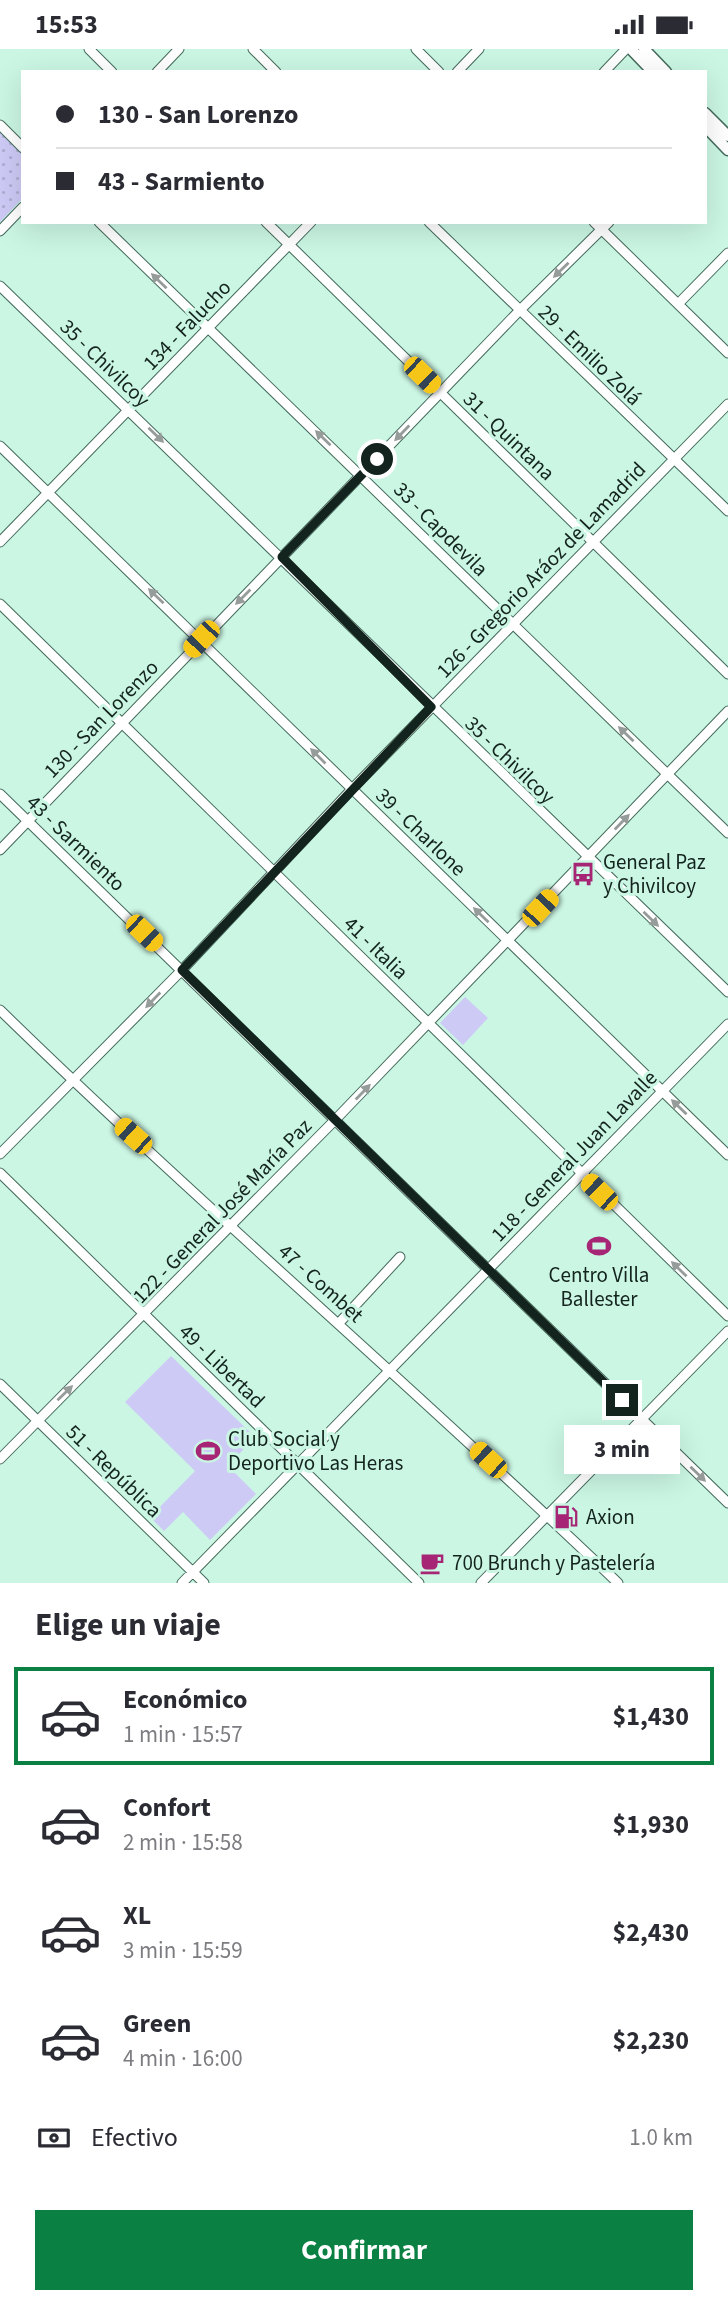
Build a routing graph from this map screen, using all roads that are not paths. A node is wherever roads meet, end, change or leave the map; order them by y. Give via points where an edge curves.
1 (89, 49) edge
2 (179, 49) edge
3 (253, 49) edge
4 (416, 49) edge
5 (479, 49) edge
6 (629, 49) edge
7 (643, 49) edge
8 (110, 70) edge
9 (159, 70) edge
10 (274, 70) edge
11 (437, 70) edge
12 (459, 70) edge
13 (606, 70) edge
14 (651, 70) edge
15 (664, 70) edge
16 (707, 120) edge
17 (707, 120) edge
18 (0, 125) edge
19 (728, 136) edge
20 (21, 146) edge
21 (728, 150) edge
22 (21, 209) edge
23 (101, 224) edge
24 (268, 224) edge
25 (309, 224) edge
26 (431, 224) edge
27 (596, 224) edge
28 (607, 224) edge
29 (602, 230) junction
30 (0, 231) edge
31 (289, 245) junction
32 (728, 253) edge
33 (0, 286) edge
34 (678, 304) junction
35 (519, 311) junction
36 (208, 328) junction
37 (728, 353) edge
38 (441, 393) junction
39 (728, 404) edge
40 (129, 409) junction
41 (0, 446) edge
42 (674, 460) junction
43 (362, 475) junction
44 (48, 492) junction
45 (728, 511) edge
46 (0, 542) edge
47 (593, 543) junction
48 (282, 557) junction
49 (0, 604) edge
50 (513, 625) junction
51 (201, 639) junction
52 (728, 674) edge
53 (431, 707) junction
54 (728, 711) edge
55 (123, 723) junction
56 (668, 775) junction
57 (352, 789) junction
58 (0, 794) edge
59 (28, 821) junction
60 (728, 833) edge
61 (0, 850) edge
62 (587, 858) junction
63 (274, 874) junction
64 (509, 942) junction
65 (182, 970) junction
66 (728, 992) edge
67 (0, 1010) edge
68 (428, 1024) junction
69 (728, 1024) edge
70 (73, 1081) junction
71 (662, 1091) junction
72 (335, 1120) junction
73 (0, 1154) edge
74 (728, 1155) edge
75 (0, 1173) edge
76 (581, 1174) junction
77 (232, 1226) junction
78 (400, 1257) dead end
79 (488, 1269) junction
80 (145, 1315) junction
81 (728, 1316) edge
82 (339, 1323) junction
83 (728, 1331) edge
84 (390, 1369) junction
85 (0, 1384) edge
86 (641, 1419) junction
87 (37, 1420) junction
88 (0, 1459) edge
89 (297, 1464) junction
90 (728, 1503) edge
91 (547, 1515) junction
92 (193, 1572) junction
93 (182, 1583) edge
94 (204, 1583) edge
95 (419, 1583) edge
96 (481, 1583) edge
97 (618, 1583) edge

1 - 8 street
2 - 9 street
3 - 10 street
4 - 11 street
5 - 12 street
6 - 13 street
6 - 14 main road
7 - 15 main road
16 - 19 main road
17 - 21 main road
18 - 20 street
22 - 30 street
36 -> 23 street, 33 - Capdevila
24 - 31 street, 31 - Quintana
25 - 31 street, 134 - Falucho
26 - 35 street, 29 - Emilio Zolá
27 - 29 street
28 - 29 street, 130 - San Lorenzo
29 - 34 street
29 -> 35 street, 130 - San Lorenzo
31 - 36 street, 134 - Falucho
31 - 38 street, 31 - Quintana
32 - 34 street
33 - 40 street, 35 - Chivilcoy
34 - 37 street
35 - 38 street, 130 - San Lorenzo
35 - 42 street, 29 - Emilio Zolá
36 - 40 street, 134 - Falucho
43 -> 36 street, 33 - Capdevila
38 -> 43 street, 130 - San Lorenzo
38 - 47 street, 31 - Quintana
39 - 42 street, 126 - Gregorio Aráoz de Lamadrid
40 - 44 street, 134 - Falucho
40 -> 48 street, 35 - Chivilcoy
41 - 44 street, 39 - Charlone
42 - 45 street, 29 - Emilio Zolá
42 - 47 street, 126 - Gregorio Aráoz de Lamadrid
43 - 48 street, 130 - San Lorenzo
43 - 50 street, 33 - Capdevila
44 - 46 street, 134 - Falucho
51 -> 44 street, 39 - Charlone
47 - 50 street, 126 - Gregorio Aráoz de Lamadrid
47 - 52 street, 31 - Quintana
48 -> 51 street, 130 - San Lorenzo
48 - 53 street, 35 - Chivilcoy
49 - 55 street, 41 - Italia
50 - 53 street, 126 - Gregorio Aráoz de Lamadrid
56 -> 50 street, 33 - Capdevila
51 - 55 street, 130 - San Lorenzo
57 -> 51 street, 39 - Charlone
53 - 57 street, 126 - Gregorio Aráoz de Lamadrid
53 - 62 street, 35 - Chivilcoy
54 - 56 street, 122 - General José María Paz
55 - 59 street, 130 - San Lorenzo
55 - 63 street, 41 - Italia
56 - 60 street, 33 - Capdevila
62 -> 56 street, 122 - General José María Paz
57 - 63 street, 126 - Gregorio Aráoz de Lamadrid
64 -> 57 street, 39 - Charlone
58 - 59 street, 43 - Sarmiento
59 - 61 street, 130 - San Lorenzo
59 - 65 street, 43 - Sarmiento
62 - 64 street, 122 - General José María Paz
62 -> 66 street, 35 - Chivilcoy
63 - 65 street, 126 - Gregorio Aráoz de Lamadrid
63 - 68 street, 41 - Italia
64 - 68 street, 122 - General José María Paz
64 - 71 street, 39 - Charlone
65 -> 70 street, 126 - Gregorio Aráoz de Lamadrid
65 - 72 street, 43 - Sarmiento
67 - 70 street, 47 - Combet
72 -> 68 street, 122 - General José María Paz
68 - 76 street, 41 - Italia
69 - 71 street, 118 - General Juan Lavalle
70 - 73 street, 126 - Gregorio Aráoz de Lamadrid
70 - 77 street, 47 - Combet
74 -> 71 street, 39 - Charlone
71 - 76 street, 118 - General Juan Lavalle
72 - 77 street, 122 - General José María Paz
72 - 79 street, 43 - Sarmiento
75 - 80 street, 49 - Libertad
76 - 79 street, 118 - General Juan Lavalle
81 -> 76 street, 41 - Italia
77 - 80 street, 122 - General José María Paz
77 - 82 street, 47 - Combet
78 - 82 street
79 - 84 street, 118 - General Juan Lavalle
79 - 86 street, 43 - Sarmiento
87 -> 80 street, 122 - General José María Paz
80 - 89 street, 49 - Libertad
82 - 84 street, 47 - Combet
83 - 86 street
84 - 89 street, 118 - General Juan Lavalle
84 - 91 street, 47 - Combet
85 - 87 street, 51 - República
86 -> 90 street, 43 - Sarmiento
86 - 91 street
87 - 88 street, 122 - General José María Paz
87 - 92 street, 51 - República
89 - 92 street, 118 - General Juan Lavalle
89 - 95 street, 49 - Libertad
91 - 96 street
91 - 97 street, 47 - Combet
92 - 93 street, 118 - General Juan Lavalle
92 - 94 street, 51 - República

